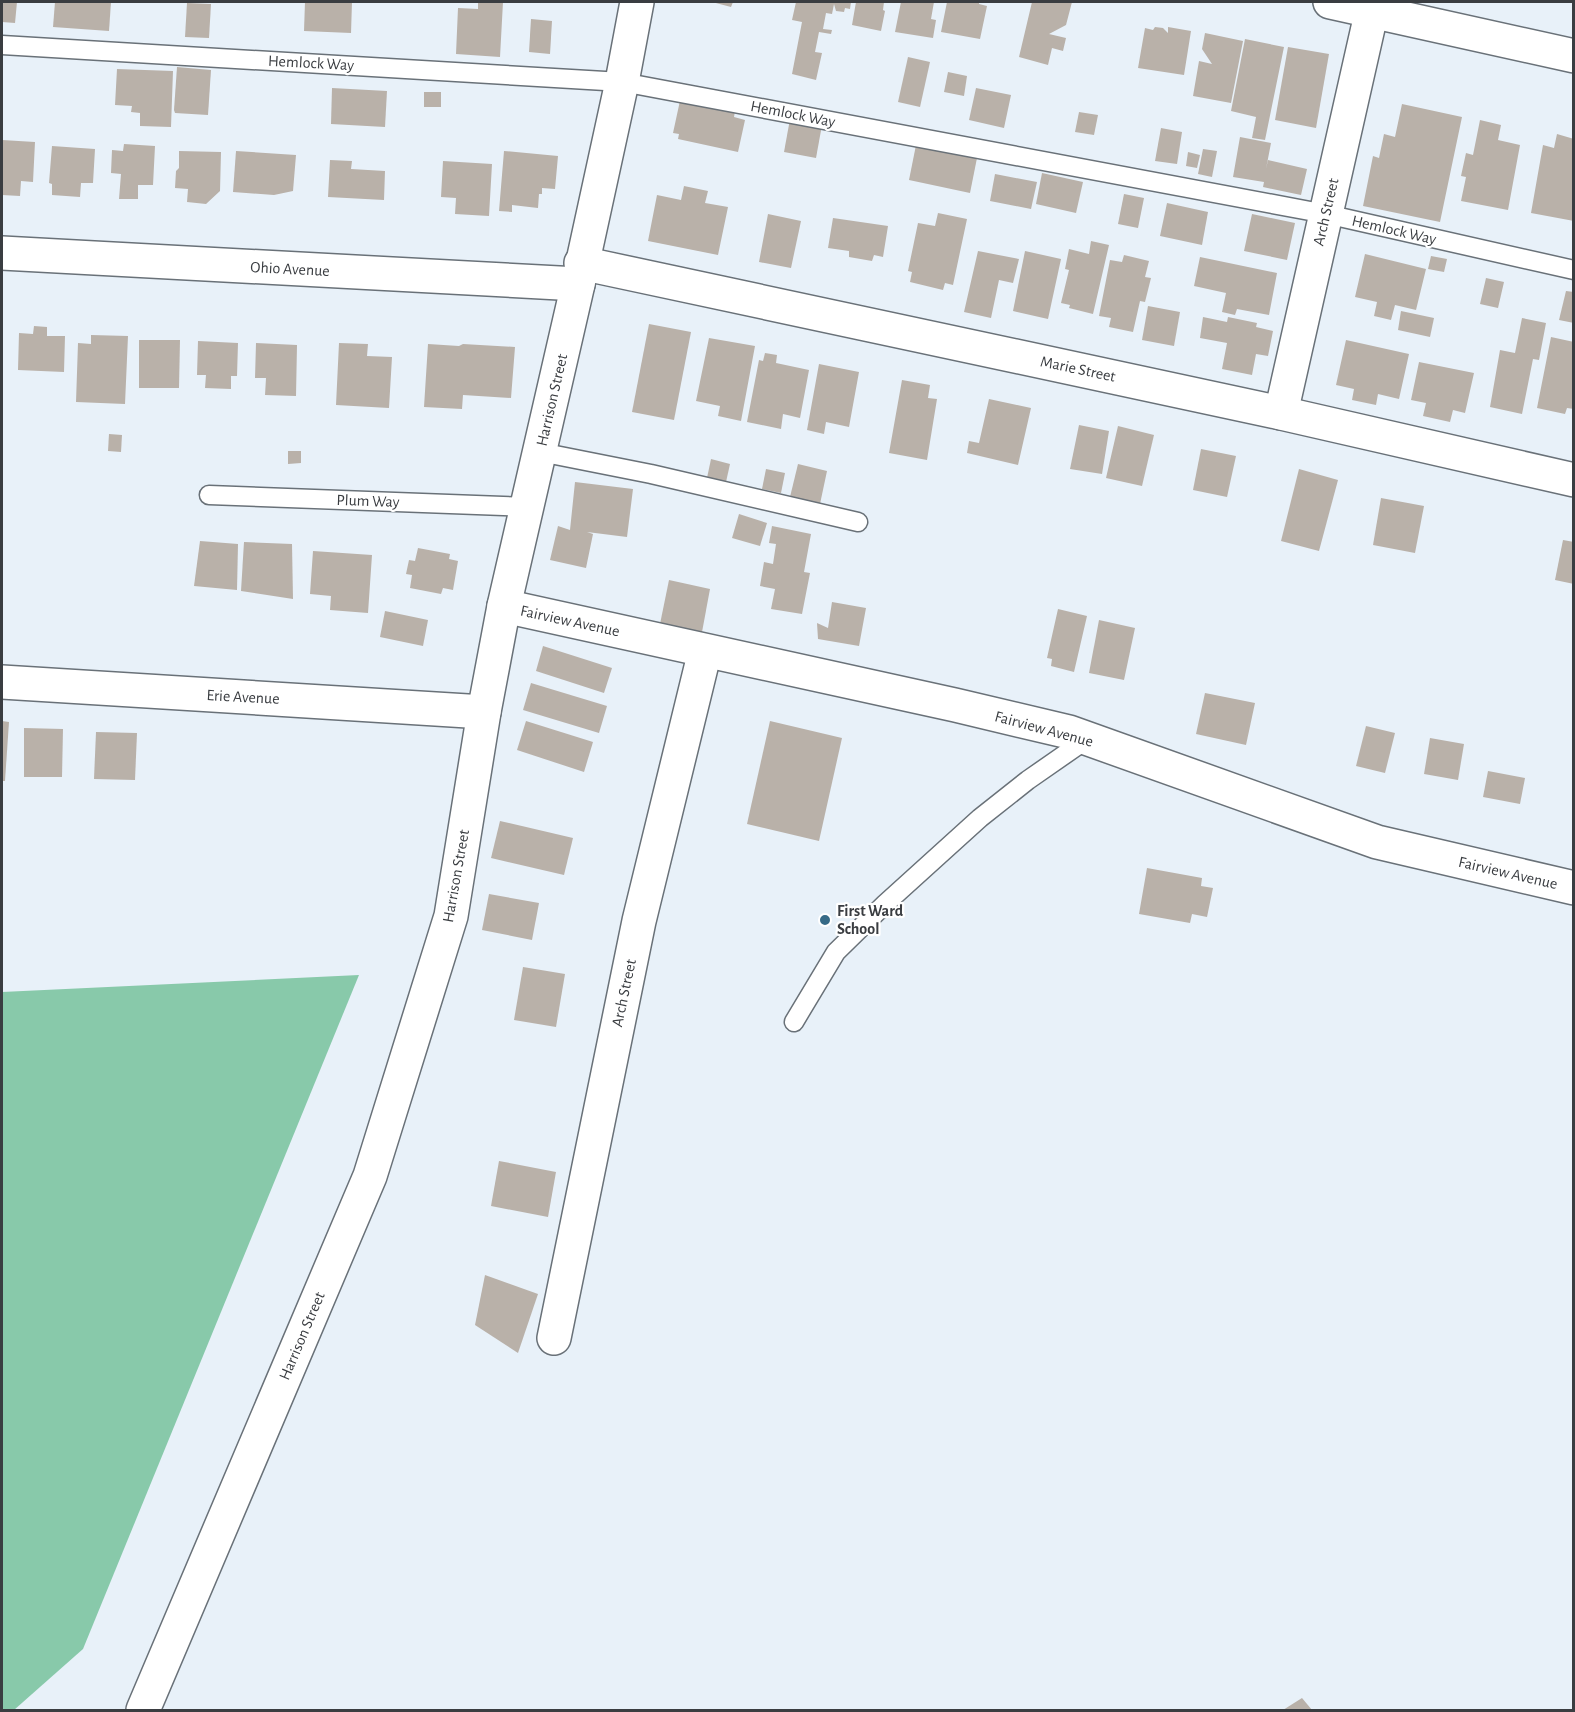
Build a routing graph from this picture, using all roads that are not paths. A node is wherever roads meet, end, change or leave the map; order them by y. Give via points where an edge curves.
1 (637, 2) edge
2 (1354, 5) edge
3 (2, 45) edge
4 (1574, 56) edge
5 (622, 82) junction
6 (1326, 214) junction
7 (2, 253) edge
8 (1574, 270) edge
9 (579, 274) junction
10 (1281, 413) junction
11 (540, 452) junction
12 (1574, 480) edge
13 (209, 495) dead end
14 (527, 507) junction
15 (858, 522) dead end
16 (504, 606) junction
17 (705, 651) junction
18 (2, 682) edge
19 (484, 712) junction
20 (1087, 739) junction
21 (1574, 888) edge
22 (794, 1022) dead end
23 (554, 1338) dead end
24 (143, 1710) edge

1 - 5 street, Harrison Street
2 - 4 street
2 - 6 street, Arch Street
3 - 5 lane, Hemlock Way
5 - 6 lane, Hemlock Way
5 - 9 street, Harrison Street
6 - 8 lane, Hemlock Way
6 - 10 street, Arch Street
7 - 9 street, Ohio Avenue
9 - 10 street, Marie Street
9 - 11 street, Harrison Street
10 - 12 street, Marie Street
11 - 14 street, Harrison Street
11 - 15 lane
13 - 14 lane, Plum Way
14 - 16 street, Harrison Street
16 - 17 street, Fairview Avenue
16 - 19 street, Harrison Street
17 - 20 street, Fairview Avenue via 955,705
17 - 23 street, Arch Street via 639,921
18 - 19 street, Erie Avenue
19 - 24 street, Harrison Street via 451,916 370,1176
20 - 21 street, Fairview Avenue via 1377,842
20 - 22 lane via 980,818 885,904 836,952

